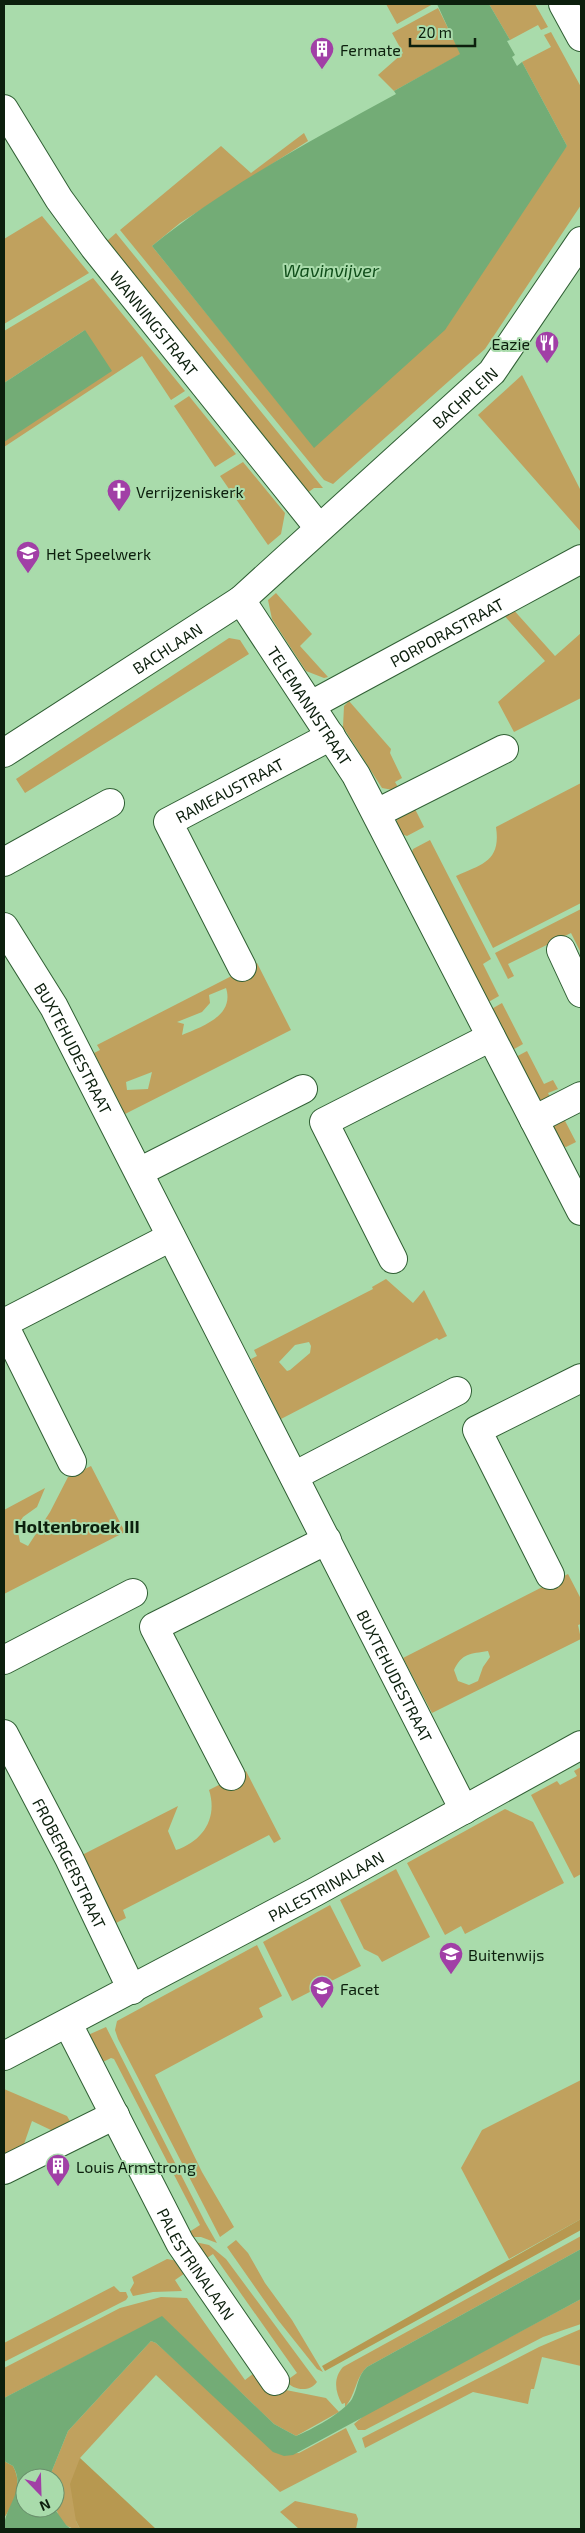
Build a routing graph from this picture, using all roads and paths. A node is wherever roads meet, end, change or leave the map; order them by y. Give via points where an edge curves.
1 (563, 4) edge
2 (581, 36) edge
3 (4, 109) edge
4 (581, 241) edge
5 (319, 528) junction
6 (581, 559) edge
7 (241, 600) junction
8 (311, 705) junction
9 (331, 736) junction
10 (504, 749) dead end
11 (4, 753) edge
12 (110, 803) dead end
13 (377, 813) junction
14 (4, 862) edge
15 (6, 935) edge
16 (561, 950) dead end
17 (242, 967) dead end
18 (581, 993) edge
19 (491, 1038) junction
20 (303, 1089) dead end
21 (581, 1096) edge
22 (534, 1120) junction
23 (138, 1172) junction
24 (581, 1211) edge
25 (171, 1236) junction
26 (393, 1259) dead end
27 (4, 1324) edge
28 (581, 1378) edge
29 (457, 1391) dead end
30 (72, 1462) dead end
31 (294, 1476) junction
32 (328, 1540) junction
33 (550, 1575) dead end
34 (133, 1593) dead end
35 (4, 1660) edge
36 (5, 1737) edge
37 (581, 1745) edge
38 (231, 1776) dead end
39 (464, 1810) junction
40 (132, 1990) junction
41 (68, 2024) junction
42 (4, 2056) edge
43 (115, 2115) junction
44 (4, 2170) edge
45 (275, 2381) dead end

1 - 2 street
3 - 5 street, WANNINGSTRAAT via 59,199 94,247
4 - 5 street, BACHPLEIN via 492,372
5 - 7 street, BACHLAAN
6 - 8 street, PORPORASTRAAT
7 - 8 street, TELEMANNSTRAAT
7 - 11 street, BACHLAAN
8 - 9 street, TELEMANNSTRAAT
9 - 13 street, TELEMANNSTRAAT
9 - 17 street, RAMEAUSTRAAT via 168,822
10 - 13 street
12 - 14 street
13 - 19 street, TELEMANNSTRAAT
15 - 23 street, BUXTEHUDESTRAAT via 54,1007
16 - 18 street
19 - 22 street, TELEMANNSTRAAT
19 - 26 street via 324,1122
20 - 23 street
21 - 22 street
22 - 24 street, TELEMANNSTRAAT
23 - 25 street, BUXTEHUDESTRAAT
25 - 27 street
25 - 31 street, BUXTEHUDESTRAAT
27 - 30 street
28 - 33 street via 477,1430
29 - 31 street
31 - 32 street, BUXTEHUDESTRAAT
32 - 38 street via 154,1627
32 - 39 street, BUXTEHUDESTRAAT
34 - 35 street
36 - 40 street, FROBERGERSTRAAT via 69,1858
37 - 39 street, PALESTRINALAAN
39 - 40 street, PALESTRINALAAN
40 - 41 street, PALESTRINALAAN
41 - 42 street, PALESTRINALAAN
41 - 43 street, PALESTRINALAAN
43 - 44 street
43 - 45 street, PALESTRINALAAN via 180,2243

